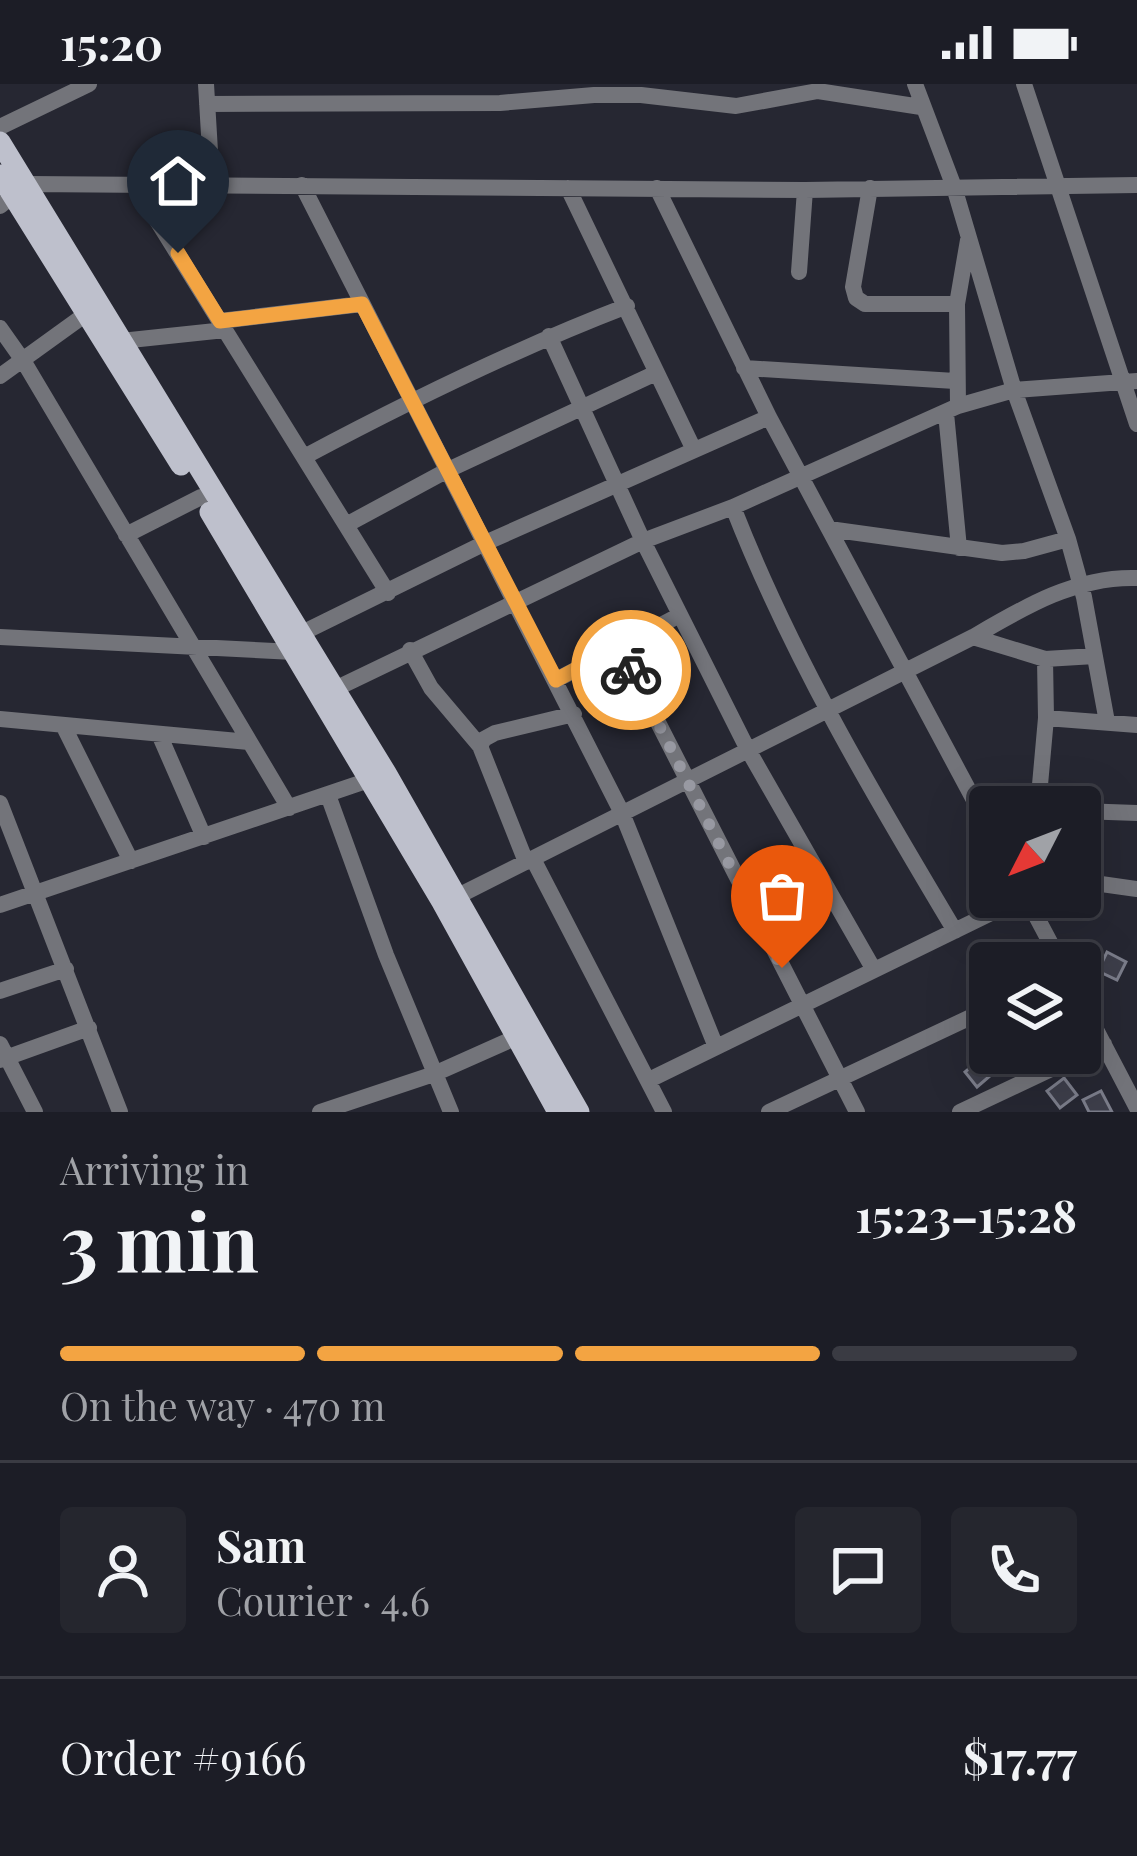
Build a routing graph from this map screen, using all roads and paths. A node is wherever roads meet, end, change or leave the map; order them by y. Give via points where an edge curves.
1 (89, 84) edge
2 (206, 84) edge
3 (915, 84) edge
4 (1024, 84) edge
5 (207, 104) junction
6 (922, 107) junction
7 (0, 127) edge
8 (0, 142) edge
9 (0, 175) edge
10 (136, 185) junction
11 (212, 185) junction
12 (302, 185) junction
13 (1059, 185) junction
14 (1137, 185) edge
15 (568, 188) junction
16 (657, 188) junction
17 (870, 188) junction
18 (954, 188) junction
19 (806, 190) junction
20 (14, 195) edge
21 (968, 240) junction
22 (799, 272) dead end
23 (362, 304) junction
24 (957, 304) junction
25 (627, 306) junction
26 (86, 314) junction
27 (223, 326) junction
28 (0, 328) edge
29 (549, 336) junction
30 (121, 341) junction
31 (25, 362) junction
32 (744, 368) junction
33 (656, 373) junction
34 (0, 376) edge
35 (956, 381) junction
36 (1130, 381) edge
37 (1014, 390) junction
38 (409, 401) junction
39 (582, 408) junction
40 (952, 409) junction
41 (769, 417) junction
42 (1137, 424) edge
43 (694, 450) junction
44 (304, 457) junction
45 (446, 471) junction
46 (801, 477) junction
47 (617, 484) junction
48 (201, 497) junction
49 (734, 507) junction
50 (346, 525) junction
51 (829, 529) junction
52 (126, 535) junction
53 (1068, 539) junction
54 (643, 542) junction
55 (485, 543) junction
56 (959, 548) junction
57 (1137, 578) edge
58 (1079, 584) junction
59 (388, 593) junction
60 (515, 603) junction
61 (680, 615) junction
62 (973, 637) junction
63 (0, 638) edge
64 (298, 642) junction
65 (619, 646) junction
66 (193, 649) junction
67 (410, 650) junction
68 (1095, 656) junction
69 (1045, 659) junction
70 (902, 669) junction
71 (556, 680) junction
72 (335, 688) junction
73 (826, 707) junction
74 (574, 714) junction
75 (1046, 718) junction
76 (0, 719) edge
77 (1107, 722) junction
78 (64, 725) junction
79 (1137, 725) edge
80 (160, 734) junction
81 (249, 742) junction
82 (480, 746) junction
83 (747, 748) junction
84 (372, 779) junction
85 (687, 779) junction
86 (971, 786) edge
87 (1040, 786) edge
88 (328, 795) junction
89 (290, 808) junction
90 (1, 811) edge
91 (1101, 812) edge
92 (622, 813) junction
93 (1137, 813) edge
94 (204, 837) junction
95 (530, 860) junction
96 (131, 861) junction
97 (1101, 884) edge
98 (1137, 889) edge
99 (35, 893) junction
100 (458, 896) junction
101 (0, 905) edge
102 (982, 918) edge
103 (955, 931) junction
104 (66, 969) junction
105 (874, 970) junction
106 (0, 992) edge
107 (801, 1006) junction
108 (969, 1018) edge
109 (89, 1028) junction
110 (518, 1037) junction
111 (1101, 1038) edge
112 (1104, 1044) junction
113 (716, 1047) junction
114 (3, 1053) edge
115 (434, 1074) junction
116 (839, 1079) junction
117 (649, 1080) junction
118 (1137, 1108) edge
119 (35, 1112) edge
120 (120, 1112) edge
121 (320, 1112) edge
122 (451, 1112) edge
123 (558, 1112) edge
124 (578, 1112) edge
125 (664, 1112) edge
126 (769, 1112) edge
127 (857, 1112) edge
128 (960, 1112) edge

1 - 7 street
2 - 5 street
3 - 6 street
4 - 13 street
5 - 6 street via 641,95 736,106 818,92
5 - 11 street
6 - 18 street
8 - 20 main road
9 - 20 main road
10 - 11 street
10 - 20 street
10 - 27 street
11 - 12 street
12 - 15 street
12 - 23 street
13 - 14 street
13 - 18 street
13 - 36 street
15 - 16 street
15 - 25 street
16 - 19 street
16 - 32 street
17 - 18 street
17 - 19 street
17 - 24 street via 856,298
18 - 21 street
19 - 22 street
20 - 26 main road
20 - 30 main road
21 - 24 street
21 - 37 street
23 - 27 street
23 - 38 street
24 - 35 street
25 - 29 street
25 - 33 street
26 - 31 street
26 - 48 main road
27 - 30 street
27 - 44 street
28 - 31 street
29 - 38 street
29 - 39 street
30 - 64 main road
31 - 34 street
31 - 52 street
32 - 35 street
32 - 41 street
33 - 39 street
33 - 43 street
35 - 40 street
36 - 37 street
36 - 42 street
37 - 40 street
37 - 53 street
38 - 44 street
38 - 45 street
39 - 45 street
39 - 47 street
40 - 46 street
40 - 56 street
41 - 43 street
41 - 46 street
43 - 47 street
44 - 50 street
45 - 50 street
45 - 55 street
46 - 49 street
46 - 51 street
47 - 54 street
47 - 55 street
48 - 52 street
48 - 64 main road
49 - 54 street
49 - 73 street via 760,578
50 - 59 street
51 - 56 street
51 - 70 street
52 - 66 street
53 - 56 street via 1024,551
53 - 58 street
54 - 60 street
54 - 61 street
55 - 59 street
55 - 60 street
57 - 58 street
58 - 62 street
58 - 68 street
59 - 64 street
60 - 67 street
60 - 71 street
61 - 65 street
61 - 83 street
62 - 69 street
62 - 70 street
63 - 66 street
64 - 66 street
64 - 72 main road
64 - 84 main road
65 - 71 street
65 - 85 street
66 - 81 street
67 - 72 street
67 - 82 street
68 - 69 street
68 - 77 street
69 - 75 street
70 - 73 street
70 - 86 street
71 - 74 street
72 - 100 main road
73 - 83 street
73 - 103 street
74 - 82 street via 495,733
74 - 92 street
75 - 77 street
75 - 87 street
76 - 78 street
77 - 79 street
78 - 80 street
78 - 96 street
80 - 81 street
80 - 94 street
81 - 89 street
82 - 95 street
83 - 85 street
83 - 105 street
84 - 88 street
84 - 110 main road
85 - 92 street
85 - 107 street
88 - 89 street
88 - 115 street
89 - 94 street
90 - 99 street
91 - 93 street
92 - 95 street
92 - 113 street
94 - 96 street
95 - 100 street
95 - 117 street
96 - 99 street
97 - 98 street
99 - 101 street
99 - 104 street
100 - 124 main road
102 - 103 street
103 - 105 street
104 - 106 street
104 - 109 street
105 - 107 street
107 - 113 street
107 - 116 street
108 - 116 street
109 - 114 street
109 - 120 street
110 - 115 street
110 - 123 main road
111 - 112 street
112 - 118 street
112 - 128 street
113 - 117 street
114 - 119 street
115 - 121 street
115 - 122 street
116 - 126 street
116 - 127 street
117 - 125 street

